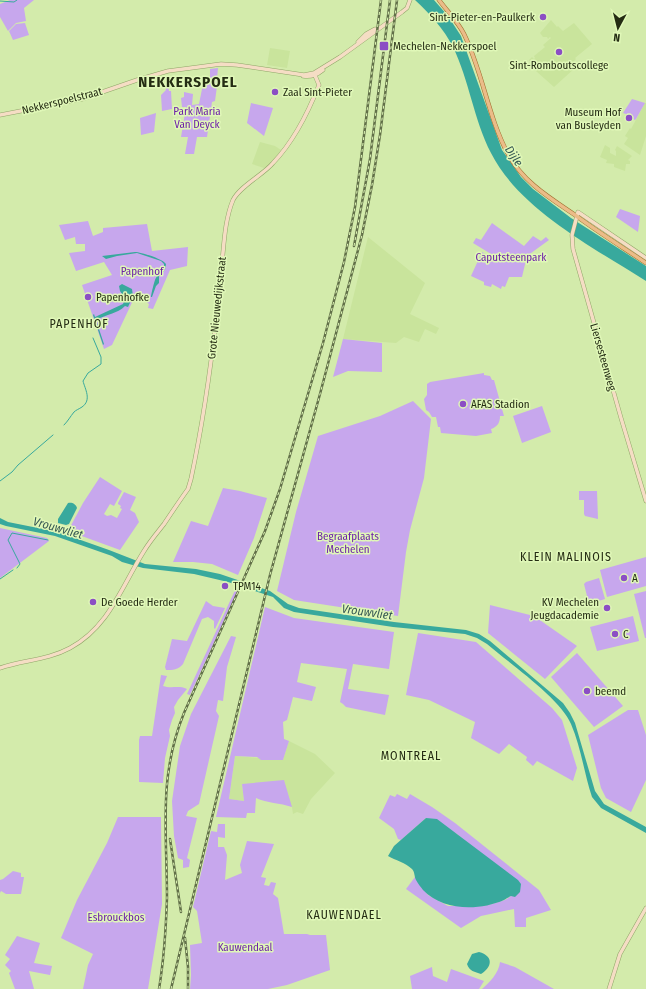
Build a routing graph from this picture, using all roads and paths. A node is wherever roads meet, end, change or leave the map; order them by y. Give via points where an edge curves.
1 (409, 0) edge
2 (439, 0) edge
3 (314, 74) junction
4 (0, 115) edge
5 (576, 219) junction
6 (646, 258) edge
7 (646, 263) edge
8 (646, 501) edge
9 (0, 668) edge
10 (646, 908) edge
11 (609, 989) edge

1 - 3 main road, Nekkerspoelstraat via 407,8
2 - 5 main road via 463,33 476,63 503,144 513,162 536,187
3 - 4 main road, Nekkerspoelstraat via 304,75 221,64 155,75 75,100
3 - 9 main road, Grote Nieuwedijkstraat via 319,85 301,126 274,162 240,192 234,200 227,223 202,425 188,489 144,550 108,615 87,637 55,655
5 - 6 main road, Liersesteenweg via 578,212
5 - 7 main road
5 - 8 main road, Liersesteenweg via 572,235 573,249
10 - 11 main road via 620,954

